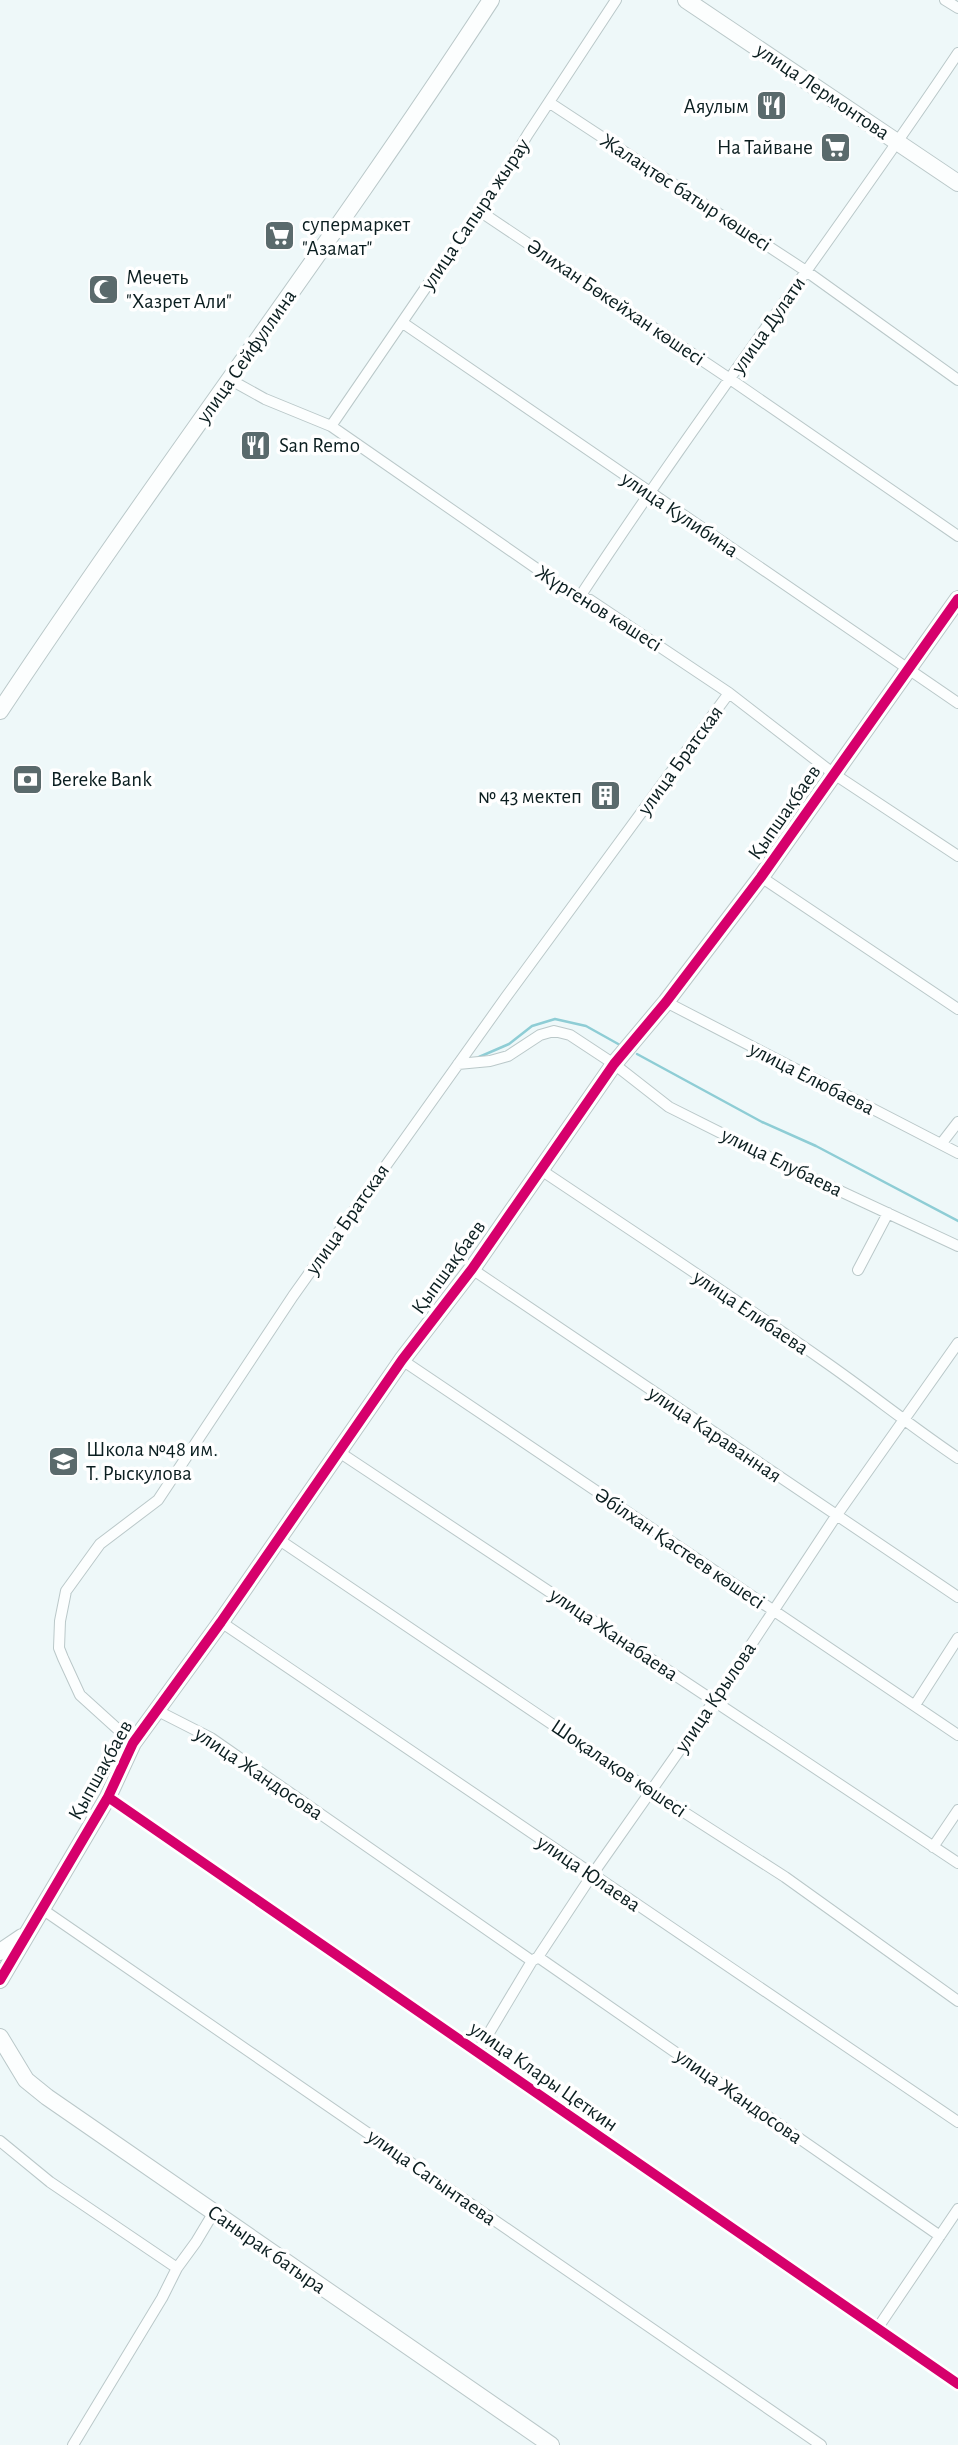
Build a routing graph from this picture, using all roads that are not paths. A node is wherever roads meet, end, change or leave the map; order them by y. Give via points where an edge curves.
1 (491, 0) edge
2 (616, 0) edge
3 (686, 0) edge
4 (945, 0) edge
5 (958, 8) edge
6 (958, 53) edge
7 (550, 103) junction
8 (899, 141) junction
9 (958, 183) edge
10 (481, 212) junction
11 (806, 271) junction
12 (403, 323) junction
13 (229, 379) junction
14 (730, 379) junction
15 (958, 380) edge
16 (331, 426) junction
17 (648, 493) junction
18 (958, 536) edge
19 (579, 598) junction
20 (958, 598) edge
21 (909, 670) junction
22 (729, 693) junction
23 (958, 703) edge
24 (0, 711) edge
25 (834, 774) junction
26 (958, 856) edge
27 (761, 877) junction
28 (666, 1002) junction
29 (958, 1009) edge
30 (458, 1064) junction
31 (614, 1064) junction
32 (958, 1122) edge
33 (941, 1144) junction
34 (958, 1153) edge
35 (541, 1170) junction
36 (888, 1213) junction
37 (958, 1246) edge
38 (472, 1269) junction
39 (858, 1270) dead end
40 (958, 1343) edge
41 (402, 1360) junction
42 (904, 1422) junction
43 (339, 1452) junction
44 (958, 1458) edge
45 (836, 1516) junction
46 (278, 1539) junction
47 (958, 1597) edge
48 (772, 1610) junction
49 (221, 1622) junction
50 (958, 1638) edge
51 (714, 1701) junction
52 (915, 1705) junction
53 (156, 1710) junction
54 (958, 1735) edge
55 (133, 1743) junction
56 (651, 1791) junction
57 (108, 1797) junction
58 (958, 1810) edge
59 (933, 1847) junction
60 (958, 1863) edge
61 (592, 1875) junction
62 (42, 1909) junction
63 (27, 1934) junction
64 (0, 1952) edge
65 (535, 1959) junction
66 (0, 1980) edge
67 (958, 2000) edge
68 (0, 2038) edge
69 (477, 2053) junction
70 (958, 2122) edge
71 (0, 2141) edge
72 (958, 2209) edge
73 (214, 2212) junction
74 (940, 2236) junction
75 (177, 2268) junction
76 (877, 2329) junction
77 (958, 2384) edge
78 (73, 2445) edge
79 (551, 2445) edge
80 (821, 2445) edge

1 - 13 street, улица Сейфуллина via 427,99
2 - 7 street, улица Сапыра жырау
3 - 8 street, улица Лермонтова
4 - 5 street
6 - 8 street, улица Дулати
7 - 10 street, улица Сапыра жырау
7 - 11 street, Жалаңтөс батыр көшесі
8 - 9 street, улица Лермонтова
8 - 11 street, улица Дулати
10 - 12 street, улица Сапыра жырау
10 - 14 street, Әлихан Бөкейхан көшесі
11 - 14 street, улица Дулати
11 - 15 street, Жалаңтөс батыр көшесі
12 - 16 street, улица Сапыра жырау
12 - 17 street, улица Кулибина
13 - 16 street, Жүргенов көшесі via 264,399
13 - 24 street, улица Сейфуллина
14 - 17 street, улица Дулати
14 - 18 street, Әлихан Бөкейхан көшесі
16 - 19 street, Жүргенов көшесі
17 - 19 street, улица Дулати
17 - 21 street, улица Кулибина
19 - 22 street, Жүргенов көшесі via 590,600
20 - 21 street, Қыпшақбаев
21 - 23 street, улица Кулибина
21 - 25 street, Қыпшақбаев
22 - 25 street, Жүргенов көшесі
22 - 30 street, улица Братская
25 - 26 street, Жүргенов көшесі
25 - 27 street, Қыпшақбаев
27 - 28 street, Қыпшақбаев
27 - 29 street
28 - 31 street, Қыпшақбаев
28 - 33 street, улица Елюбаева
30 - 31 street, улица Елубаева via 508,1056 554,1031 570,1035
30 - 55 street, улица Братская via 293,1296 158,1500 100,1544 66,1591 58,1648 80,1695
31 - 35 street, Қыпшақбаев
31 - 36 street, улица Елубаева via 669,1107
32 - 33 street
33 - 34 street, улица Елюбаева
35 - 38 street, Қыпшақбаев
35 - 42 street, улица Елибаева via 822,1360
36 - 37 street, улица Елубаева
36 - 39 street
38 - 41 street, Қыпшақбаев
38 - 45 street, улица Караванная
40 - 42 street, улица Крылова
41 - 43 street, Қыпшақбаев
41 - 48 street, Әбілхан Қастеев көшесі
42 - 44 street, улица Елибаева
42 - 45 street, улица Крылова
43 - 46 street, Қыпшақбаев
43 - 51 street, улица Жанабаева
45 - 47 street, улица Караванная
45 - 48 street, улица Крылова
46 - 49 street, Қыпшақбаев
46 - 56 street, Шоқалақов көшесі
48 - 51 street, улица Крылова
48 - 52 street, Әбілхан Қастеев көшесі
49 - 53 street, Қыпшақбаев
49 - 61 street, улица Юлаева
50 - 52 street
51 - 56 street, улица Крылова
51 - 59 street, улица Жанабаева
52 - 54 street, Әбілхан Қастеев көшесі
53 - 55 street, Қыпшақбаев
53 - 65 street, улица Жандосова via 211,1738
55 - 57 street, Қыпшақбаев
56 - 61 street, улица Крылова
56 - 67 street, Шоқалақов көшесі via 785,1877
57 - 62 street, Қыпшақбаев
57 - 69 street, улица Клары Цеткин
58 - 59 street
59 - 60 street, улица Жанабаева
61 - 65 street, улица Крылова
61 - 70 street, улица Юлаева
62 - 63 street, Қыпшақбаев
62 - 80 street, улица Сагынтаева
63 - 64 street
63 - 66 street, Қыпшақбаев
65 - 69 street, улица Крылова
65 - 74 street, улица Жандосова
68 - 73 street, Санырак батыра via 26,2080
69 - 76 street, улица Клары Цеткин
71 - 75 street via 50,2182
72 - 74 street
73 - 75 street
73 - 79 street, Санырак батыра
74 - 76 street
75 - 78 street
76 - 77 street, улица Клары Цеткин

